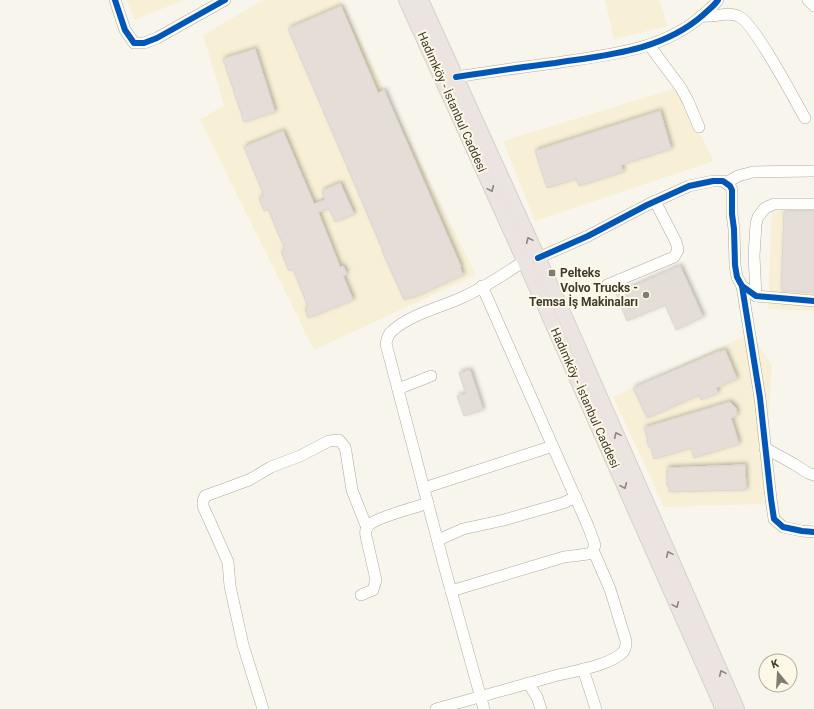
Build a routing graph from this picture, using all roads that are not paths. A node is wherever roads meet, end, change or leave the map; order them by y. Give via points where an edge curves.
1 (115, 0) edge
2 (225, 0) edge
3 (406, 0) edge
4 (421, 0) edge
5 (718, 0) edge
6 (808, 0) edge
7 (814, 6) edge
8 (701, 16) junction
9 (649, 45) junction
10 (456, 77) junction
11 (805, 118) dead end
12 (699, 127) dead end
13 (814, 172) edge
14 (726, 183) junction
15 (655, 201) junction
16 (814, 204) edge
17 (531, 259) junction
18 (607, 285) dead end
19 (482, 286) junction
20 (742, 286) junction
21 (756, 296) junction
22 (814, 301) edge
23 (431, 376) dead end
24 (398, 389) junction
25 (553, 446) junction
26 (765, 448) junction
27 (814, 475) edge
28 (424, 488) junction
29 (576, 497) junction
30 (428, 504) junction
31 (367, 528) junction
32 (814, 532) edge
33 (438, 540) junction
34 (593, 550) junction
35 (451, 591) junction
36 (361, 595) dead end
37 (583, 669) junction
38 (528, 683) junction
39 (480, 696) junction
40 (263, 709) edge
41 (436, 709) edge
42 (484, 709) edge
43 (541, 709) edge
44 (596, 709) edge
45 (723, 709) edge
46 (737, 709) edge

1 - 2 street via 125,30 134,43 144,43
3 -> 17 main road, Hadımköy - İstanbul Caddesi
4 - 10 main road, Hadımköy - İstanbul Caddesi
5 - 8 street
6 - 7 street
8 - 9 street via 665,39
8 - 11 street via 736,15 745,20 772,58
9 - 10 street via 618,53
9 - 12 street via 681,88
17 -> 10 main road, Hadımköy - İstanbul Caddesi
13 - 14 street via 753,172
14 - 15 street via 713,181 689,186
14 - 20 street via 732,190 735,265
15 - 17 street via 588,236
15 - 18 street via 678,250 674,257
16 - 21 street via 774,204 765,208 758,217 754,256
17 - 19 street
17 -> 45 main road, Hadımköy - İstanbul Caddesi
46 -> 17 main road, Hadımköy - İstanbul Caddesi via 572,334
19 - 24 street via 391,331 386,348
19 - 25 street
20 - 21 street
20 - 26 street via 760,398
21 - 22 street
23 - 24 street
24 - 28 street
25 - 28 street
25 - 29 street
26 - 27 street via 808,474
26 - 32 street via 774,519 783,527
28 - 30 street
29 - 33 street via 504,520 463,529
29 - 34 street via 594,543
30 - 31 street via 388,516
30 - 33 street
31 - 36 street via 366,536 376,580 373,590
31 - 40 street via 352,490 346,452 339,440 324,444 249,480 205,496 202,501 228,562 230,586 243,645
33 - 35 street
34 - 35 street via 588,554 564,557
34 - 37 street via 610,590 626,641 625,649 616,658
35 - 39 street
37 - 38 street
37 - 44 street
38 - 39 street
38 - 43 street
39 - 41 street
39 - 42 street

